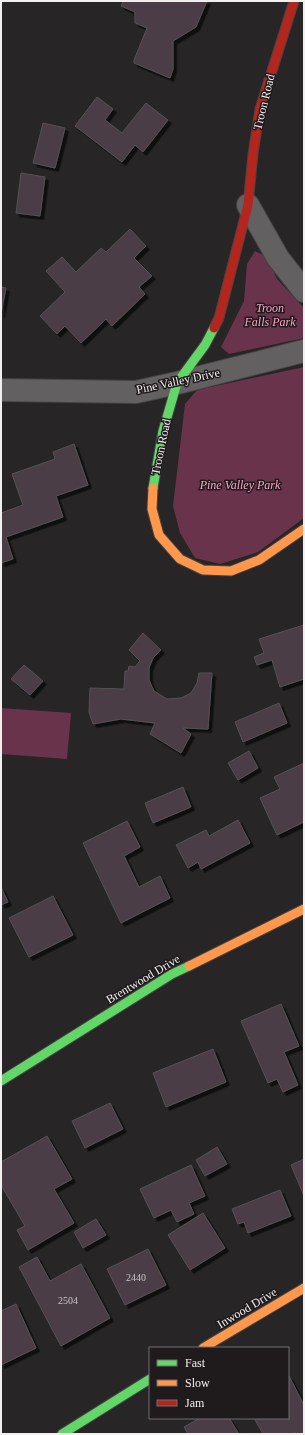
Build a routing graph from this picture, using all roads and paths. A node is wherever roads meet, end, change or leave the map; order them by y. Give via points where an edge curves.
1 (294, 1) edge
2 (248, 205) junction
3 (304, 292) edge
4 (304, 351) edge
5 (178, 383) junction
6 (1, 390) edge
7 (304, 529) edge
8 (304, 908) edge
9 (1, 1081) edge
10 (304, 1288) edge
11 (205, 1347) edge
12 (149, 1380) edge
13 (62, 1434) edge

1 - 2 street, Troon Road via 260,109
2 - 3 street via 278,258
2 - 5 street, Troon Road via 219,318 205,345
4 - 5 street, Pine Valley Drive
5 - 6 street, Pine Valley Drive via 136,392
5 - 7 street, Troon Road via 163,431 153,483 152,509 159,535 164,541 180,558 203,570 231,571 259,560
8 - 9 street, Brentwood Drive via 172,974
10 - 11 street, Inwood Drive
12 - 13 street

